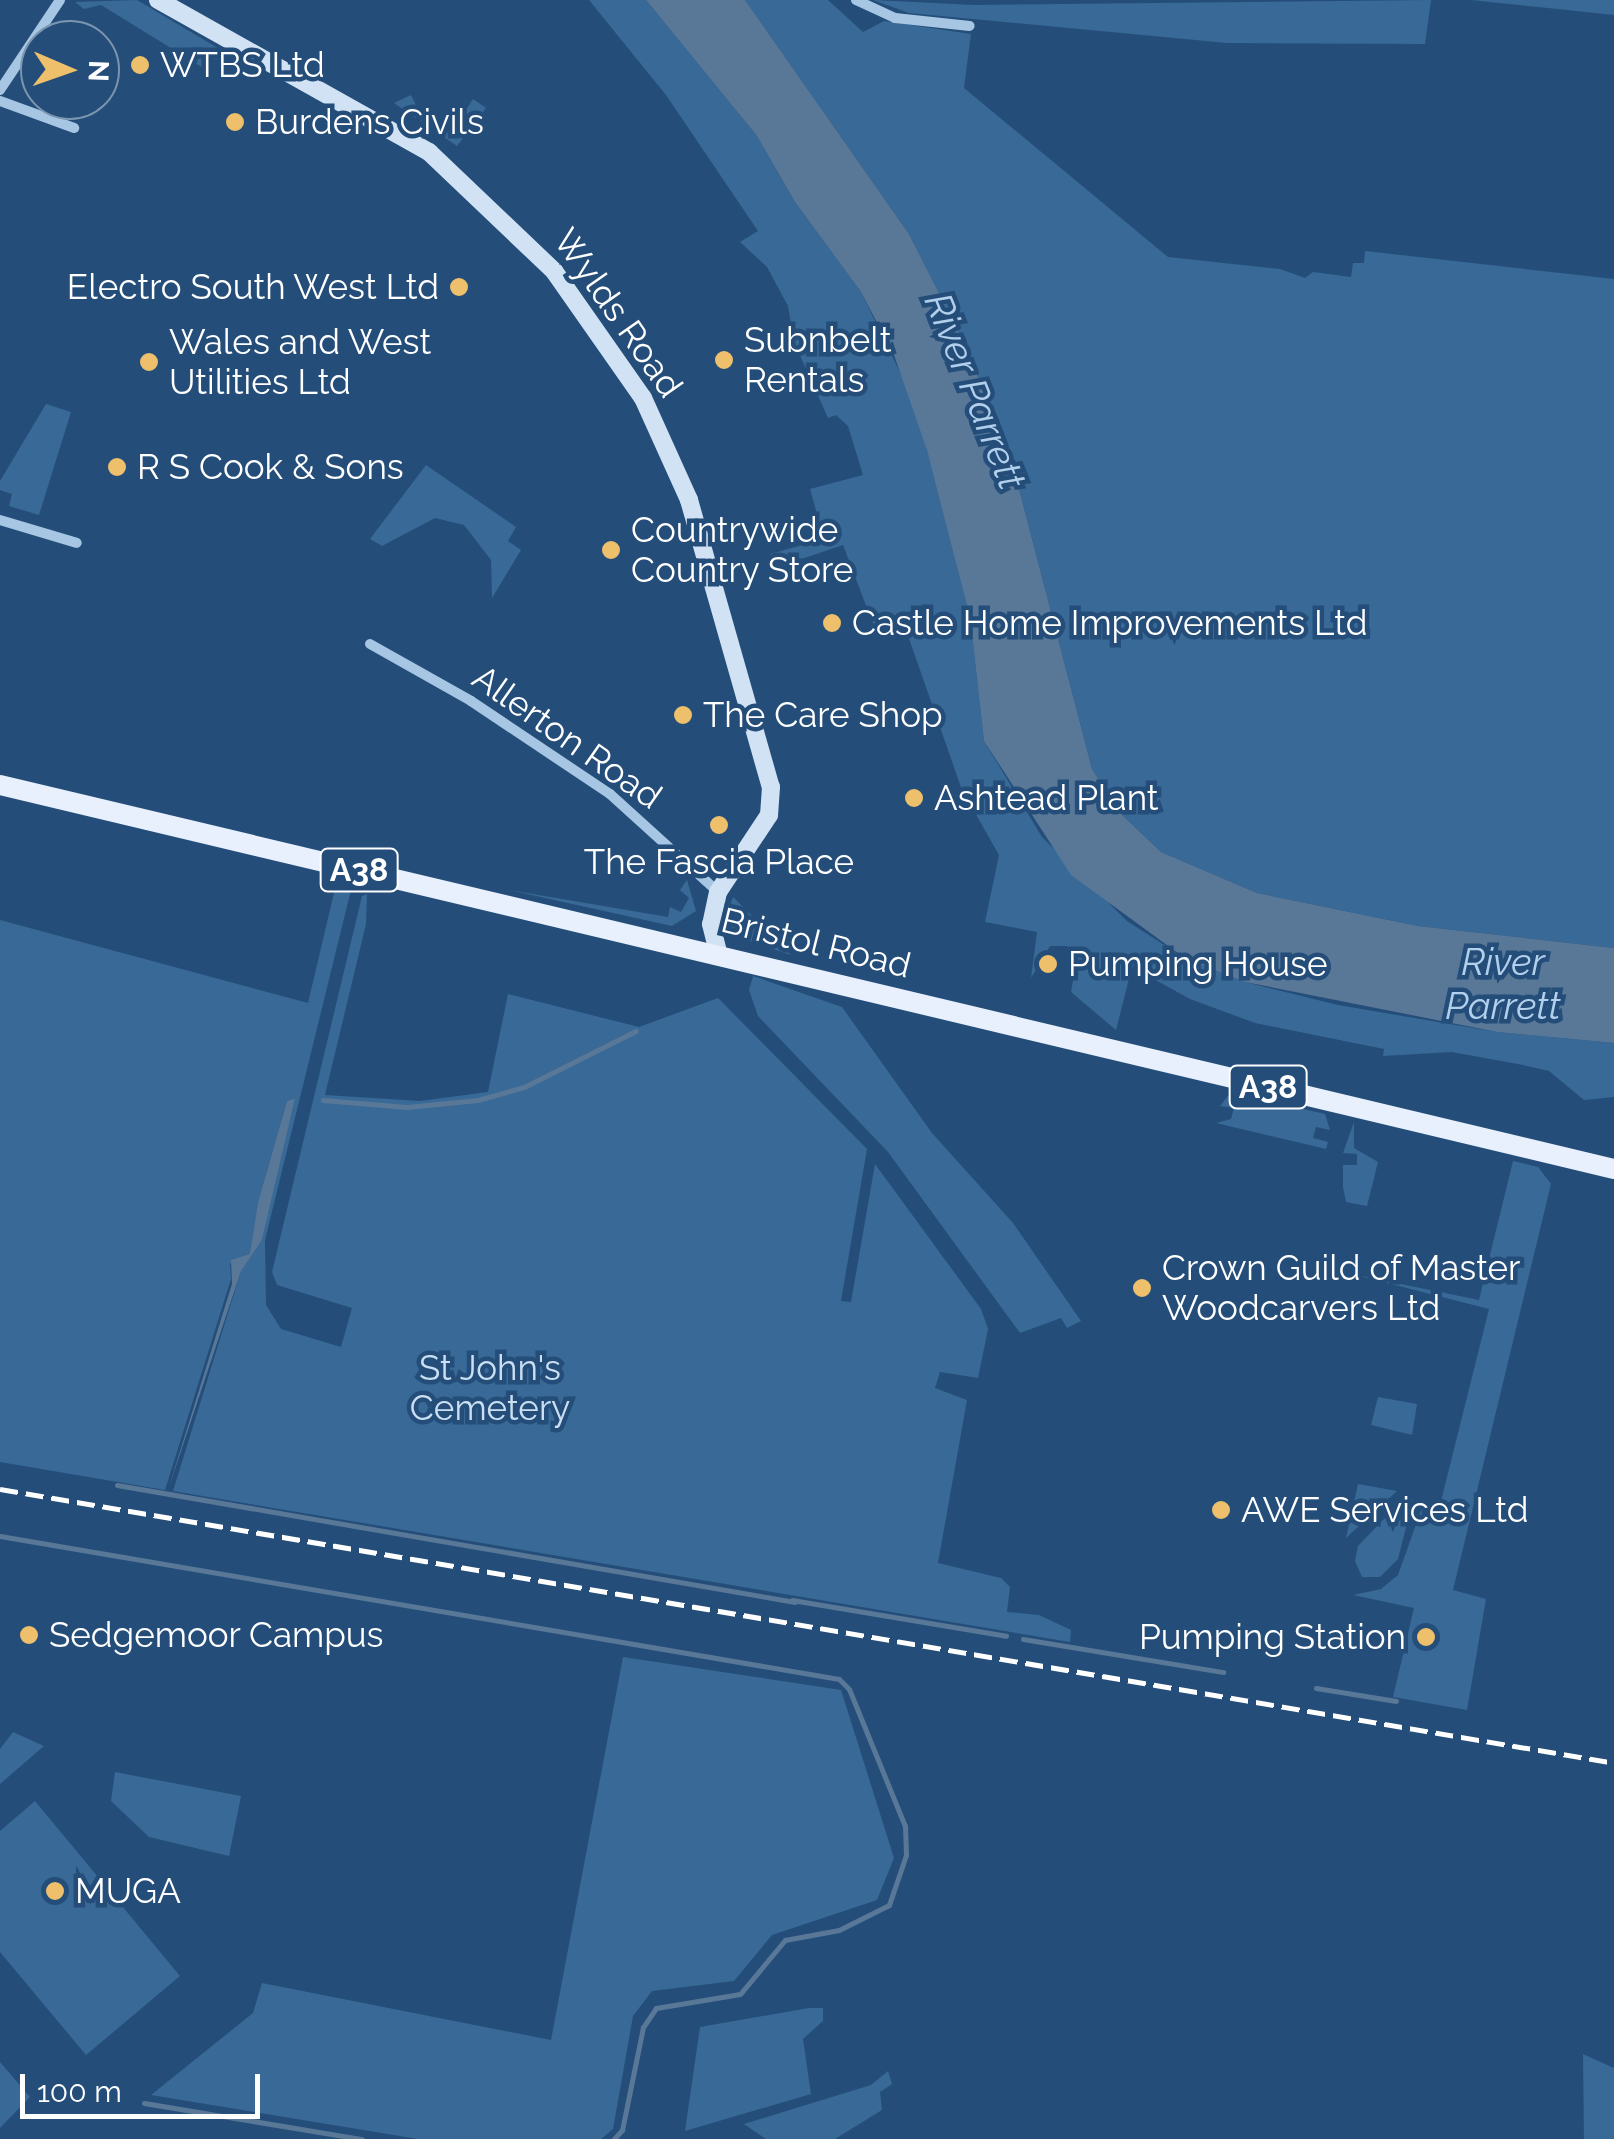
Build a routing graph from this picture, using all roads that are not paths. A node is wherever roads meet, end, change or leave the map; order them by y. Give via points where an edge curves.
1 (60, 0) edge
2 (158, 0) edge
3 (856, 0) edge
4 (970, 26) dead end
5 (0, 90) edge
6 (0, 100) edge
7 (74, 128) dead end
8 (0, 520) edge
9 (77, 542) dead end
10 (370, 644) dead end
11 (0, 785) edge
12 (718, 892) junction
13 (718, 952) junction
14 (1614, 1170) edge

1 - 5 street
2 - 12 street, Wylds Road via 429,152 534,248 622,363 660,428 690,500 771,787 769,816
3 - 4 street via 894,18
6 - 7 street
8 - 9 street
10 - 12 street, Allerton Road via 471,700 610,794
11 - 13 main road, Bristol Road / A38
12 - 13 street via 711,924
13 - 14 main road, Bristol Road / A38

